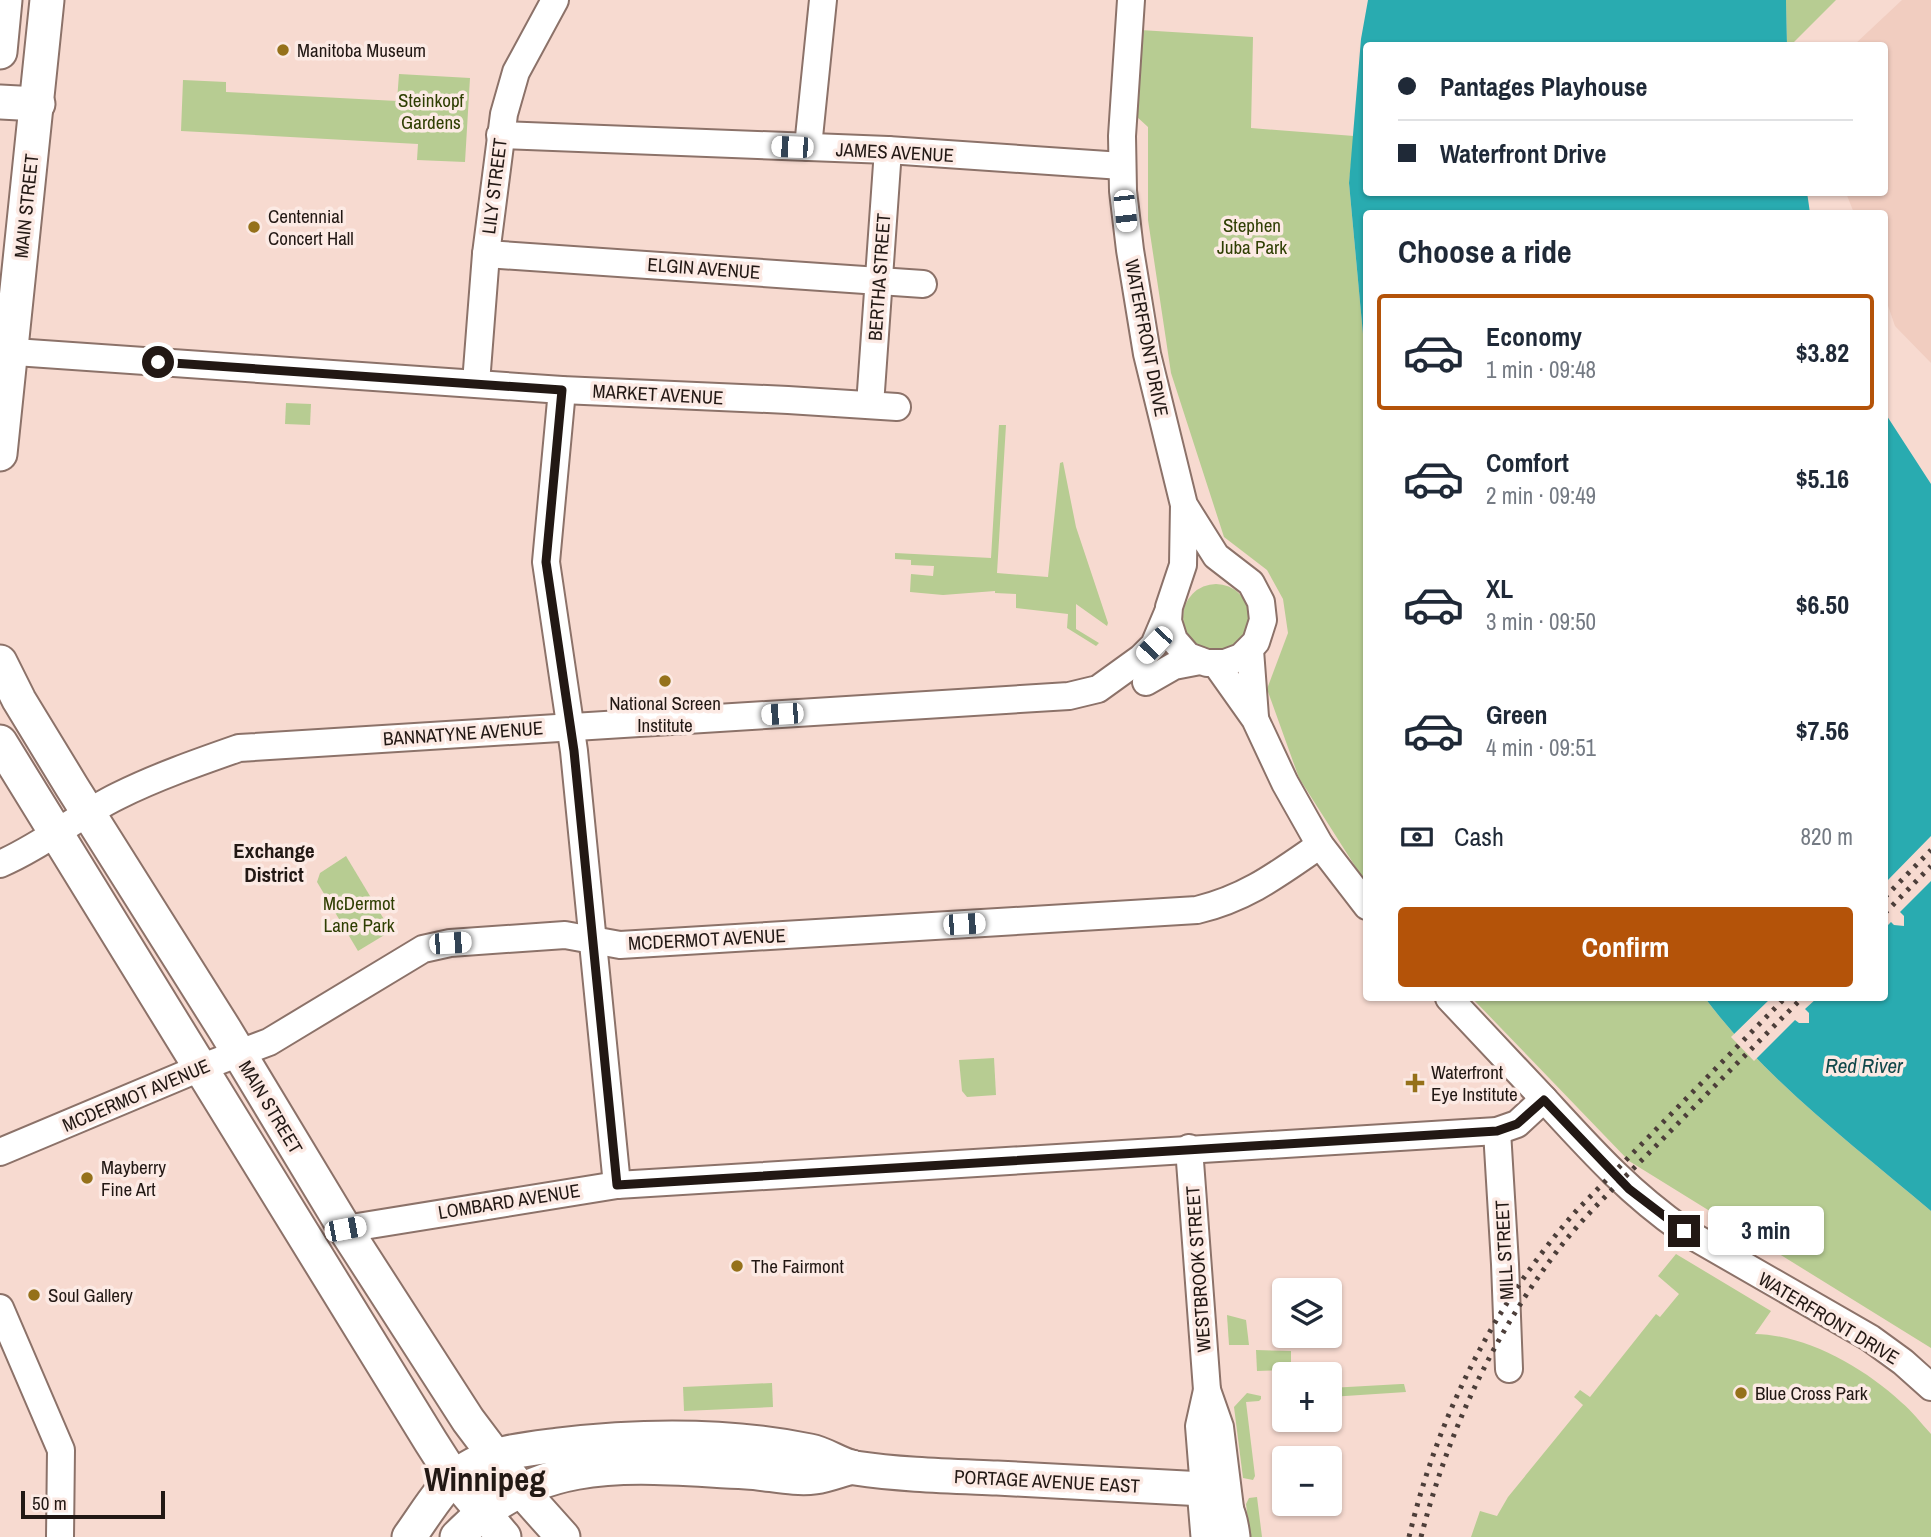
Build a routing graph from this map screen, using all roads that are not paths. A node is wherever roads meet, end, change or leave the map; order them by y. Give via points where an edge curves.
1 (5, 0) edge
2 (47, 0) edge
3 (555, 0) edge
4 (823, 0) edge
5 (1131, 0) edge
6 (0, 52) edge
7 (0, 102) edge
8 (37, 104) junction
9 (500, 135) junction
10 (808, 147) junction
11 (888, 150) junction
12 (1122, 166) junction
13 (486, 254) junction
14 (879, 280) junction
15 (923, 284) dead end
16 (5, 351) edge
17 (476, 383) junction
18 (562, 390) junction
19 (870, 405) junction
20 (897, 407) dead end
21 (0, 454) edge
22 (1184, 505) junction
23 (1236, 573) junction
24 (1170, 604) junction
25 (1250, 650) junction
26 (0, 662) edge
27 (1208, 663) junction
28 (1146, 682) dead end
29 (1255, 719) junction
30 (570, 726) junction
31 (0, 742) edge
32 (89, 813) junction
33 (55, 834) junction
34 (1320, 845) junction
35 (0, 864) edge
36 (1363, 901) edge
37 (592, 940) junction
38 (1452, 1001) edge
39 (239, 1054) junction
40 (200, 1068) junction
41 (1544, 1100) junction
42 (1497, 1131) junction
43 (1189, 1149) junction
44 (0, 1152) edge
45 (617, 1185) junction
46 (345, 1229) junction
47 (0, 1308) edge
48 (1508, 1369) dead end
49 (1931, 1387) edge
50 (1207, 1390) junction
51 (493, 1456) junction
52 (852, 1468) junction
53 (454, 1478) junction
54 (520, 1489) junction
55 (1204, 1489) junction
56 (494, 1525) edge
57 (1224, 1530) edge
58 (60, 1537) edge
59 (409, 1537) edge
60 (457, 1537) edge
61 (563, 1537) edge

1 - 6 main road
2 - 8 main road, MAIN STREET
3 - 9 street, LILY STREET via 516,72
4 - 10 street
5 - 12 street, WATERFRONT DRIVE
7 - 8 main road
8 - 16 main road, MAIN STREET
9 - 10 street, JAMES AVENUE
9 - 13 street, LILY STREET
10 - 11 street, JAMES AVENUE
11 - 12 street, JAMES AVENUE
11 - 14 street, BERTHA STREET
12 - 22 street, WATERFRONT DRIVE via 1139,308
13 - 14 street, ELGIN AVENUE
13 - 17 street, LILY STREET
14 - 15 street, ELGIN AVENUE
14 - 19 street, BERTHA STREET
16 - 17 street, MARKET AVENUE
16 - 21 main road, MAIN STREET
17 - 18 street, MARKET AVENUE
18 - 19 street, MARKET AVENUE
18 - 30 street via 546,562
19 - 20 street, MARKET AVENUE
22 - 23 street, WATERFRONT DRIVE via 1216,556
22 - 24 street, WATERFRONT DRIVE via 1183,565
23 - 24 street via 1216,569 1196,573 1184,581
23 - 25 street, WATERFRONT DRIVE via 1254,588 1263,608 1261,633
24 - 27 street, WATERFRONT DRIVE via 1169,628 1174,640 1182,651
24 - 30 street, BANNATYNE AVENUE via 1154,645 1091,692 1045,699
25 - 27 street via 1233,661
25 - 29 street, WATERFRONT DRIVE
26 - 32 main road, MAIN STREET
27 - 28 street via 1174,666
27 - 29 street, WATERFRONT DRIVE
29 - 34 street, WATERFRONT DRIVE
30 - 32 street, BANNATYNE AVENUE via 239,748 117,796
30 - 37 street
31 - 33 main road, MAIN STREET
32 - 33 street, BANNATYNE AVENUE
32 - 39 main road, MAIN STREET
33 - 35 street, BANNATYNE AVENUE
33 - 40 main road, MAIN STREET
34 - 36 street, WATERFRONT DRIVE
34 - 37 street, MCDERMOT AVENUE via 1260,886 1197,910 620,944
37 - 39 street, MCDERMOT AVENUE via 565,934 423,949 268,1042
37 - 45 street
38 - 41 street, WATERFRONT DRIVE
39 - 40 street, MCDERMOT AVENUE
39 - 46 main road, MAIN STREET
40 - 44 street, MCDERMOT AVENUE
40 - 53 main road, MAIN STREET
41 - 42 street, LOMBARD AVENUE via 1517,1124
41 - 49 street, WATERFRONT DRIVE via 1598,1159 1656,1212 1870,1339
42 - 43 street, LOMBARD AVENUE
42 - 48 street, MILL STREET
43 - 45 street, LOMBARD AVENUE
43 - 50 street, WESTBROOK STREET
45 - 46 street, LOMBARD AVENUE
46 - 51 main road, MAIN STREET
47 - 58 street via 61,1450
50 - 55 street, WESTBROOK STREET via 1199,1426
50 - 57 street, WESTBROOK STREET via 1220,1427
51 - 52 main road, PORTAGE AVENUE EAST via 596,1441 732,1438 814,1451
51 - 53 main road, PORTAGE AVENUE EAST
51 - 54 main road, MAIN STREET
52 - 54 main road, PORTAGE AVENUE EAST via 814,1477 604,1468 554,1476
52 - 55 main road, PORTAGE AVENUE EAST
53 - 56 main road, MAIN STREET
53 - 59 main road
54 - 56 main road, PORTAGE AVENUE EAST
54 - 61 main road, MAIN STREET
55 - 57 main road via 1219,1498
56 - 60 main road, PORTAGE AVENUE EAST

